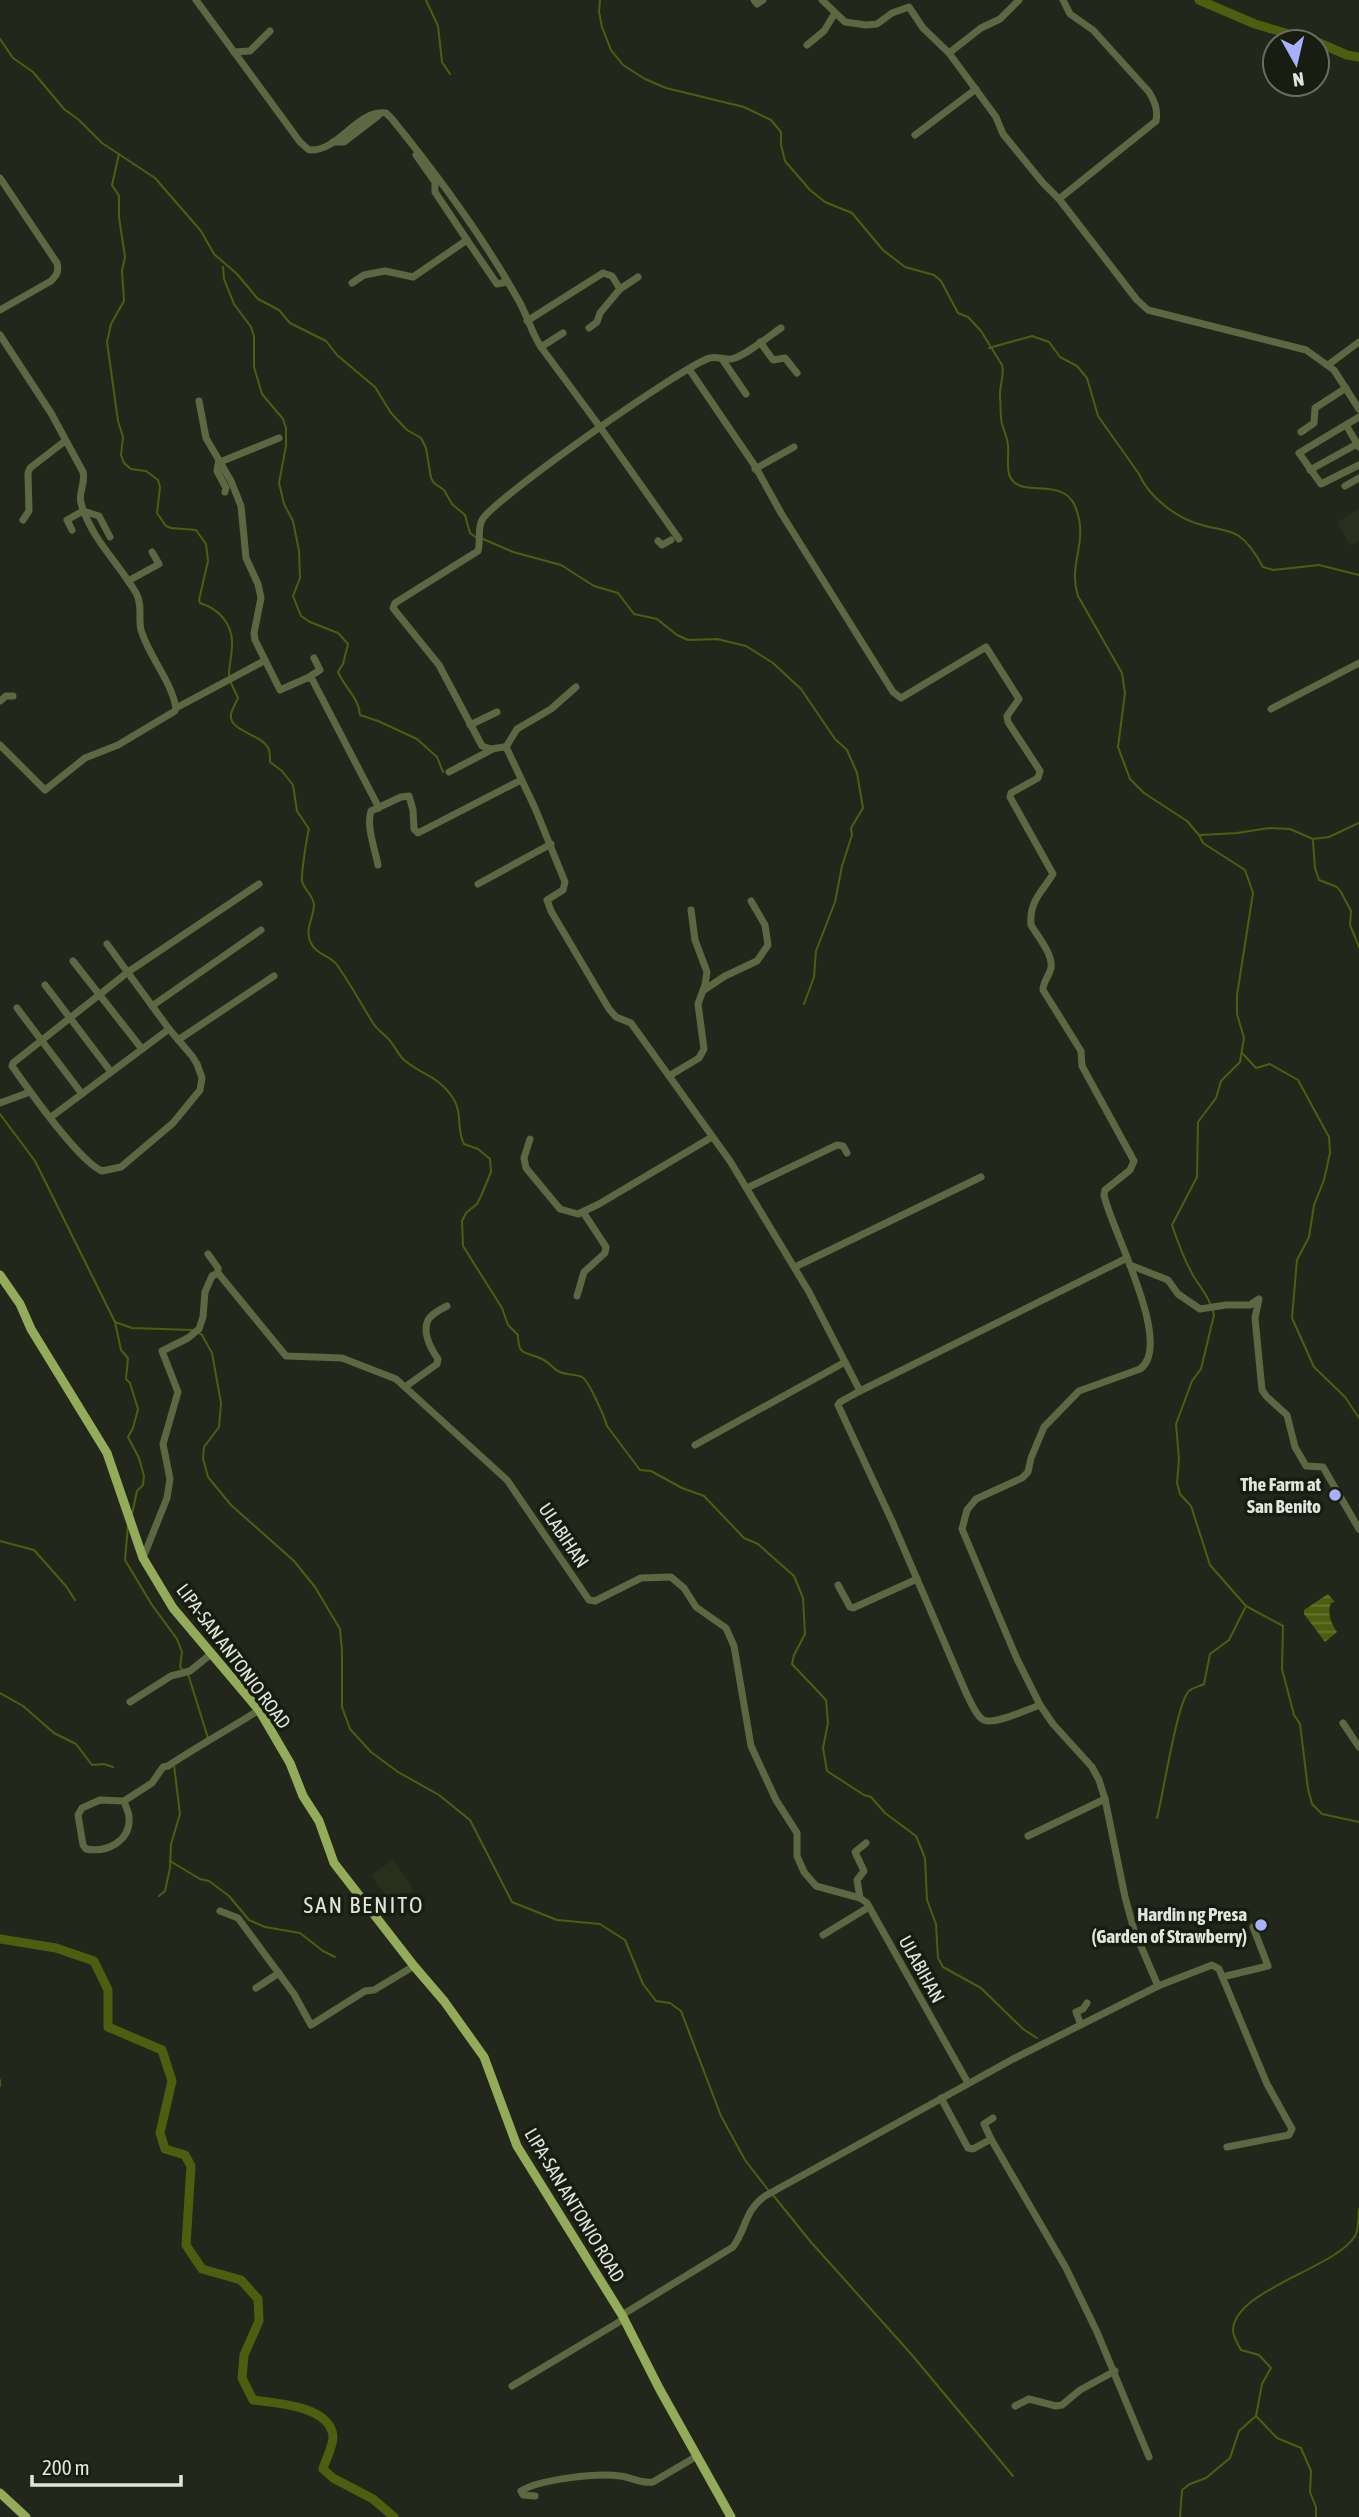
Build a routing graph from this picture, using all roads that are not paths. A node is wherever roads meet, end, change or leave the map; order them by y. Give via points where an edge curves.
1 (196, 0) edge
2 (754, 0) edge
3 (762, 0) edge
4 (821, 0) edge
5 (1019, 0) edge
6 (1063, 0) edge
7 (907, 3) edge
8 (835, 13) junction
9 (270, 31) dead end
10 (807, 45) dead end
11 (234, 52) junction
12 (949, 53) junction
13 (976, 89) junction
14 (915, 135) dead end
15 (333, 142) junction
16 (0, 178) edge
17 (1059, 199) junction
18 (467, 240) junction
19 (638, 277) dead end
20 (506, 282) junction
21 (352, 283) dead end
22 (620, 289) junction
23 (0, 310) edge
24 (527, 321) junction
25 (589, 328) dead end
26 (781, 328) dead end
27 (563, 333) dead end
28 (0, 335) edge
29 (760, 342) junction
30 (1359, 342) edge
31 (541, 347) junction
32 (722, 359) junction
33 (1328, 365) junction
34 (689, 369) junction
35 (797, 373) dead end
36 (1346, 388) junction
37 (746, 394) dead end
38 (198, 401) dead end
39 (1359, 409) edge
40 (1359, 417) edge
41 (1346, 425) junction
42 (600, 427) junction
43 (1301, 432) dead end
44 (279, 438) dead end
45 (65, 441) junction
46 (1358, 446) edge
47 (794, 447) dead end
48 (220, 461) junction
49 (1359, 466) edge
50 (755, 469) junction
51 (1310, 470) junction
52 (1359, 478) edge
53 (1345, 486) dead end
54 (225, 492) dead end
55 (83, 510) junction
56 (23, 520) dead end
57 (72, 530) dead end
58 (110, 537) dead end
59 (658, 541) dead end
60 (152, 552) dead end
61 (128, 581) junction
62 (314, 659) dead end
63 (264, 661) junction
64 (1359, 663) edge
65 (309, 677) junction
66 (576, 687) dead end
67 (13, 696) dead end
68 (0, 701) edge
69 (176, 708) junction
70 (1271, 709) dead end
71 (497, 712) dead end
72 (470, 725) junction
73 (0, 744) edge
74 (506, 747) junction
75 (494, 749) junction
76 (449, 772) dead end
77 (522, 780) junction
78 (379, 808) junction
79 (551, 844) junction
80 (378, 865) dead end
81 (258, 884) dead end
82 (478, 884) dead end
83 (751, 901) dead end
84 (691, 910) dead end
85 (261, 930) dead end
86 (107, 944) dead end
87 (73, 961) dead end
88 (128, 972) junction
89 (274, 976) dead end
90 (45, 985) dead end
91 (704, 990) junction
92 (99, 995) junction
93 (152, 1006) junction
94 (17, 1008) dead end
95 (70, 1017) junction
96 (169, 1029) junction
97 (41, 1040) junction
98 (178, 1040) junction
99 (142, 1049) junction
100 (111, 1072) junction
101 (669, 1076) junction
102 (30, 1092) junction
103 (82, 1094) junction
104 (0, 1103) edge
105 (51, 1117) junction
106 (712, 1137) junction
107 (530, 1139) dead end
108 (847, 1153) dead end
109 (981, 1177) dead end
110 (747, 1188) junction
111 (583, 1212) junction
112 (208, 1254) dead end
113 (1129, 1261) junction
114 (795, 1267) junction
115 (218, 1273) junction
116 (0, 1275) edge
117 (577, 1296) dead end
118 (447, 1306) dead end
119 (845, 1362) junction
120 (405, 1387) junction
121 (860, 1391) junction
122 (695, 1445) dead end
123 (1359, 1529) edge
124 (143, 1558) junction
125 (917, 1579) junction
126 (838, 1585) dead end
127 (211, 1654) junction
128 (130, 1702) dead end
129 (1040, 1704) junction
130 (259, 1710) junction
131 (1343, 1723) dead end
132 (1359, 1747) edge
133 (1105, 1799) junction
134 (124, 1801) junction
135 (1028, 1836) dead end
136 (866, 1843) dead end
137 (860, 1898) junction
138 (869, 1907) junction
139 (220, 1911) dead end
140 (1253, 1927) dead end
141 (823, 1935) dead end
142 (414, 1966) junction
143 (279, 1973) junction
144 (1222, 1977) junction
145 (1158, 1986) junction
146 (256, 1988) dead end
147 (1072, 2003) dead end
148 (1087, 2003) dead end
149 (1076, 2012) junction
150 (1082, 2025) junction
151 (968, 2083) junction
152 (941, 2098) junction
153 (993, 2118) dead end
154 (991, 2139) junction
155 (1227, 2147) dead end
156 (623, 2317) junction
157 (1115, 2371) junction
158 (512, 2386) dead end
159 (1015, 2406) dead end
160 (696, 2456) junction
161 (1149, 2457) dead end
162 (0, 2493) edge
163 (535, 2496) dead end
164 (26, 2517) edge
165 (731, 2517) edge

1 - 11 street
2 - 3 street via 757,4
4 - 8 street
5 - 12 street via 1000,19
6 - 17 street via 1070,14 1093,30 1149,92 1157,114 1156,121
7 - 8 street via 872,25 845,22
7 - 12 street via 923,28
8 - 10 street via 824,31
9 - 11 street via 250,51
11 - 15 street via 300,142 317,150
12 - 13 street
13 - 14 street
13 - 17 street via 1003,134
15 - 18 street via 341,144 376,117 385,116 435,181 437,196
15 - 20 street via 375,113 386,113 430,166
16 - 23 street via 59,270 51,281
17 - 33 street via 1148,310 1306,350
18 - 20 street via 497,284
18 - 21 street via 412,277 385,271
19 - 22 street
20 - 24 street
22 - 24 street via 612,276 603,273
22 - 25 street
24 - 31 street
26 - 29 street
27 - 31 street
28 - 45 street
29 - 32 street via 735,359
29 - 35 street via 773,360 785,358
30 - 33 street
31 - 42 street
32 - 34 street via 710,358
32 - 37 street
33 - 36 street
34 - 42 street
34 - 50 street
36 - 39 street
36 - 43 street via 1315,408 1314,422
38 - 48 street via 206,438
40 - 41 street
41 - 46 street
41 - 51 street via 1299,453
42 - 59 street via 675,539 662,545
42 - 72 street via 486,514 478,551 395,603 393,608 439,665
44 - 48 street
45 - 55 street via 83,472
45 - 56 street via 30,468 29,511
46 - 51 street
47 - 50 street
48 - 54 street via 217,471
48 - 63 street via 241,506 246,558 260,590 254,634
49 - 51 street via 1321,484
50 - 113 street via 897,696 926,685 986,647 1017,695 1018,704 1007,719 1041,774 1012,793 1010,800 1053,874 1038,892 1030,919 1052,965 1043,990 1081,1052 1082,1066 1134,1161 1104,1195
52 - 53 street
55 - 57 street via 67,520
55 - 58 street via 99,516
55 - 61 street via 100,546
60 - 61 street via 159,564
61 - 69 street via 140,600 141,631
62 - 65 street via 320,670
63 - 65 street via 282,691
63 - 69 street
64 - 70 street
65 - 78 street
66 - 74 street via 517,729
67 - 68 street
69 - 73 street via 118,745 85,758 45,790
71 - 72 street
72 - 75 street via 482,746
74 - 75 street
74 - 77 street
75 - 76 street
77 - 78 street via 418,833 409,796
77 - 79 street
78 - 80 street via 369,813
79 - 82 street
79 - 101 street via 565,887 547,900 551,912 609,1009 631,1023
81 - 88 street
83 - 91 street via 768,931 768,945 757,961
84 - 91 street via 695,940 706,966
85 - 93 street
86 - 88 street
87 - 92 street
88 - 92 street
88 - 93 street
89 - 98 street
90 - 95 street
91 - 101 street via 698,1010 703,1055
92 - 95 street
92 - 99 street
93 - 96 street
94 - 97 street
95 - 97 street
95 - 100 street
96 - 98 street
96 - 99 street
97 - 102 street via 12,1065
97 - 103 street
98 - 105 street via 197,1063 200,1090 173,1123 121,1167 94,1168
99 - 100 street
100 - 103 street
101 - 106 street
102 - 104 street
102 - 105 street
103 - 105 street
106 - 110 street
106 - 111 street
107 - 111 street via 526,1168 560,1209
108 - 110 street via 836,1145
109 - 114 street
110 - 114 street
111 - 117 street via 606,1247 584,1272
112 - 115 street, ULABIHAN
113 - 121 street
113 - 123 street via 1168,1280 1199,1309 1250,1305 1259,1299 1255,1318 1264,1394 1287,1415 1303,1462 1323,1467
113 - 129 street via 1143,1299 1149,1339 1144,1366 1079,1391 1044,1427 1028,1472 971,1503 962,1529
114 - 119 street
115 - 120 street, ULABIHAN via 285,1356 342,1358 396,1379
115 - 124 street via 205,1292 199,1329 162,1352 177,1392 163,1444 170,1479
116 - 124 main road, LIPA-SAN ANTONIO ROAD via 107,1453
118 - 120 street via 427,1322 429,1345 438,1364
119 - 121 street
119 - 122 street
120 - 137 street, ULABIHAN via 507,1480 589,1600 641,1578 671,1577 696,1607 726,1628 734,1646 751,1746 797,1833 797,1856 804,1872 816,1886
121 - 125 street via 840,1402 839,1411
124 - 127 main road, LIPA-SAN ANTONIO ROAD via 173,1608
125 - 126 street via 853,1608
125 - 129 street via 980,1718 994,1722
127 - 128 street via 190,1671 171,1676
127 - 130 main road, LIPA-SAN ANTONIO ROAD
129 - 133 street via 1092,1767
130 - 134 street via 163,1767 152,1783
130 - 142 main road, LIPA-SAN ANTONIO ROAD via 319,1821 334,1863
131 - 132 street
133 - 135 street
133 - 145 street via 1134,1930
134 - 134 street via 129,1817 118,1844 104,1850 86,1849 78,1815 82,1808 100,1800
136 - 137 street via 855,1852 864,1871 857,1880
137 - 138 street, ULABIHAN
138 - 141 street
138 - 151 street, ULABIHAN
139 - 143 street via 238,1918
140 - 144 street via 1268,1966
142 - 143 street via 311,2025
142 - 156 main road, LIPA-SAN ANTONIO ROAD via 484,2057 521,2154
143 - 146 street
144 - 145 street via 1212,1965
144 - 155 street via 1267,2084 1292,2129 1289,2135
145 - 150 street
147 - 149 street
148 - 149 street
149 - 150 street
150 - 151 street
151 - 152 street
152 - 154 street via 968,2148
152 - 156 street via 765,2196 749,2211 733,2248
153 - 154 street via 984,2124
154 - 157 street via 1066,2268
156 - 158 street
156 - 160 main road, LIPA-SAN ANTONIO ROAD
157 - 159 street via 1062,2405 1029,2399
157 - 161 street
160 - 163 street via 653,2482 603,2476 522,2491
160 - 165 main road, LIPA-SAN ANTONIO ROAD
162 - 164 main road

